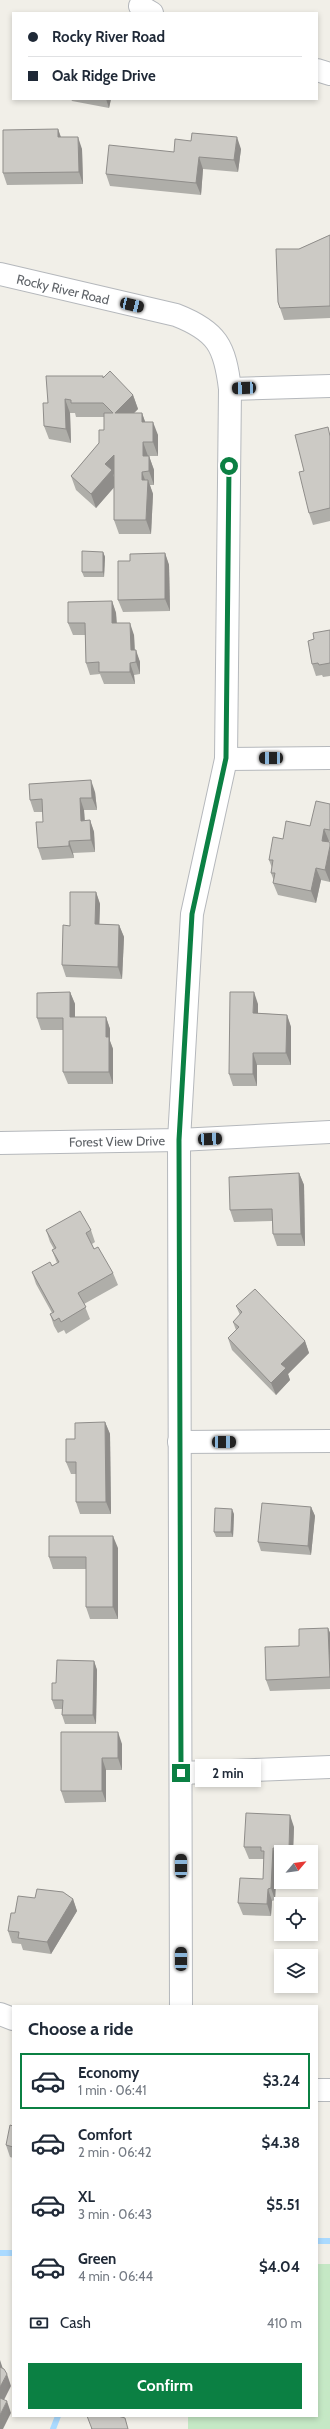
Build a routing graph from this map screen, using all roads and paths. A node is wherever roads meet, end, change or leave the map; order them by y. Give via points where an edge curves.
1 (318, 70) edge
2 (330, 74) edge
3 (0, 274) edge
4 (330, 386) edge
5 (230, 389) junction
6 (226, 758) junction
7 (330, 758) edge
8 (330, 1132) edge
9 (179, 1140) junction
10 (0, 1143) edge
11 (330, 1441) edge
12 (179, 1442) junction
13 (330, 1767) edge
14 (181, 1773) junction
15 (181, 2005) edge
16 (0, 2014) edge
17 (12, 2019) edge
18 (318, 2090) edge
19 (330, 2090) edge

1 - 2 street
3 - 5 street, Rocky River Road via 176,315 197,323 214,338 227,360
4 - 5 street
5 - 6 street, Rocky River Road
6 - 7 street
6 - 9 street, Rocky River Road via 192,914
8 - 9 street, Forest View Drive
9 - 10 street, Forest View Drive
9 - 12 street, Rocky River Road
11 - 12 street
12 - 14 street, Rocky River Road
13 - 14 street
14 - 15 street, Rocky River Road
16 - 17 street
18 - 19 street

